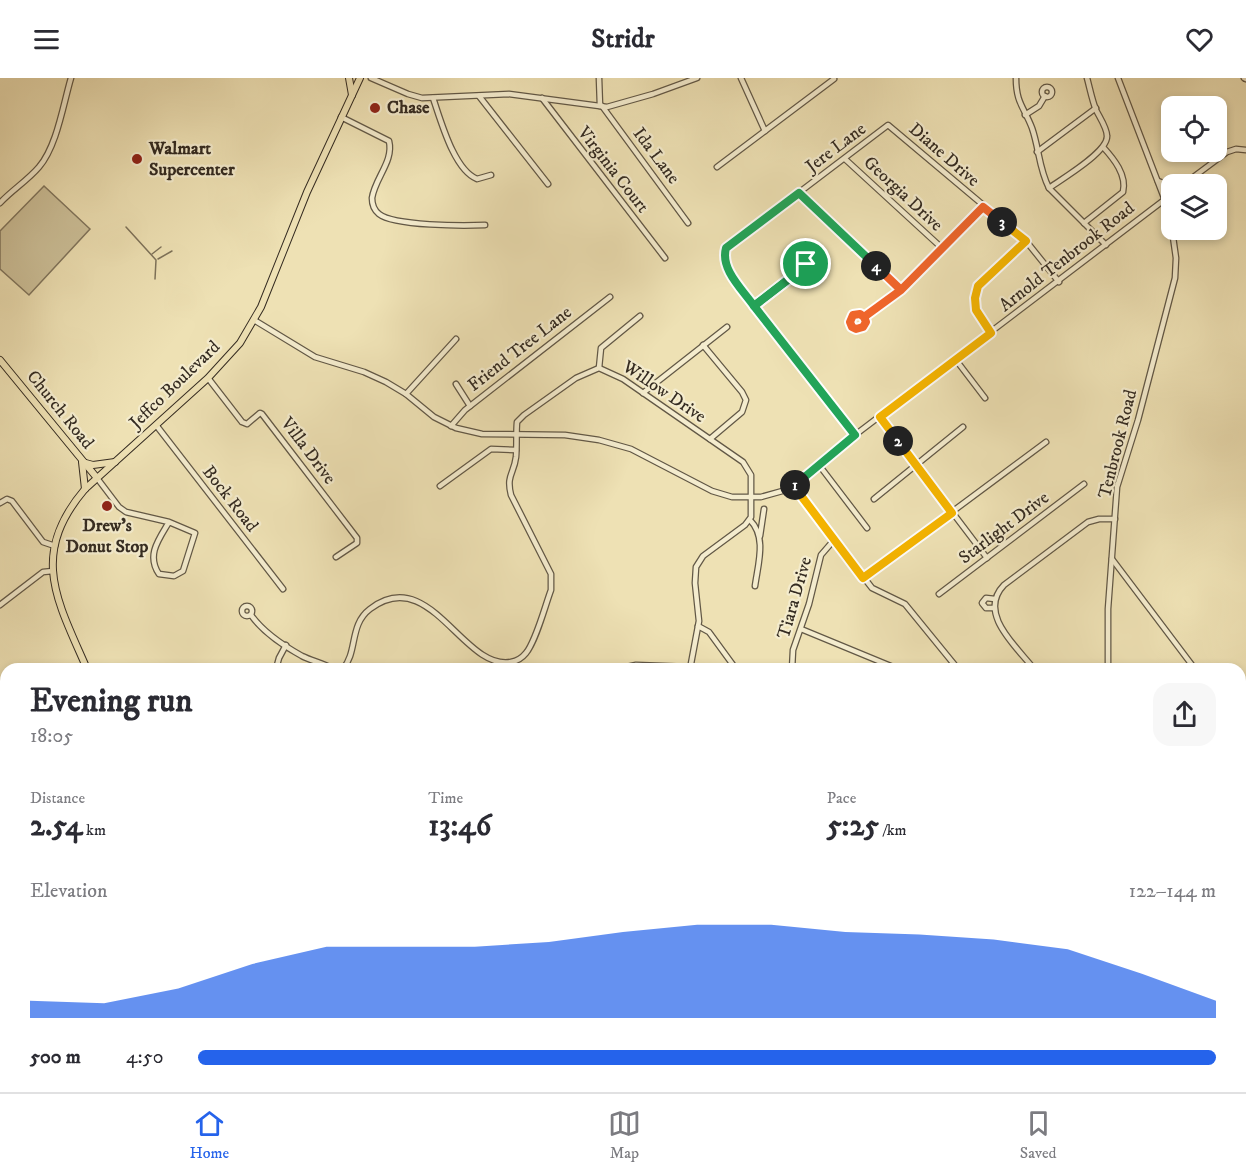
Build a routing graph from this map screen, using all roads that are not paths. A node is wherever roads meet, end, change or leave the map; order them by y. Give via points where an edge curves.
1 (71, 78) edge
2 (349, 78) edge
3 (360, 78) edge
4 (371, 78) edge
5 (599, 78) edge
6 (697, 78) edge
7 (741, 78) edge
8 (1016, 78) edge
9 (1087, 78) edge
10 (1118, 78) edge
11 (834, 79) edge
12 (352, 96) junction
13 (479, 96) junction
14 (1045, 96) dead end
15 (433, 98) junction
16 (542, 98) junction
17 (601, 106) junction
18 (1096, 108) junction
19 (1025, 115) junction
20 (341, 117) junction
21 (888, 125) joint
22 (765, 131) junction
23 (1103, 147) junction
24 (1246, 150) edge
25 (1037, 152) junction
26 (845, 159) junction
27 (717, 167) dead end
28 (1197, 174) edge
29 (490, 175) dead end
30 (1158, 181) junction
31 (1161, 182) edge
32 (548, 183) dead end
33 (1049, 188) junction
34 (1161, 189) edge
35 (799, 193) junction
36 (1161, 202) edge
37 (0, 203) edge
38 (983, 207) junction
39 (1154, 207) junction
40 (1161, 207) edge
41 (688, 223) dead end
42 (1084, 223) junction
43 (484, 225) dead end
44 (1174, 240) edge
45 (1026, 241) junction
46 (1106, 245) junction
47 (943, 249) junction
48 (665, 258) dead end
49 (794, 275) dead end
50 (1059, 282) junction
51 (901, 290) junction
52 (610, 297) dead end
53 (754, 306) junction
54 (640, 316) dead end
55 (864, 317) dead end
56 (254, 320) junction
57 (727, 327) dead end
58 (991, 333) junction
59 (456, 339) dead end
60 (703, 345) junction
61 (0, 360) edge
62 (956, 360) junction
63 (599, 368) junction
64 (208, 378) junction
65 (456, 384) dead end
66 (643, 393) junction
67 (406, 394) junction
68 (985, 398) dead end
69 (470, 406) junction
70 (880, 417) junction
71 (156, 425) junction
72 (451, 426) junction
73 (963, 427) dead end
74 (516, 434) junction
75 (855, 435) junction
76 (710, 439) junction
77 (1046, 442) dead end
78 (516, 450) junction
79 (82, 462) junction
80 (116, 462) junction
81 (819, 465) junction
82 (916, 465) junction
83 (97, 478) junction
84 (1084, 484) dead end
85 (440, 486) dead end
86 (793, 486) junction
87 (85, 489) junction
88 (752, 498) junction
89 (874, 499) dead end
90 (0, 502) edge
91 (764, 509) dead end
92 (952, 513) junction
93 (1115, 519) junction
94 (750, 520) junction
95 (169, 522) junction
96 (867, 528) dead end
97 (760, 539) junction
98 (834, 540) junction
99 (54, 546) junction
100 (336, 557) dead end
101 (987, 558) junction
102 (1112, 559) junction
103 (53, 570) junction
104 (863, 578) junction
105 (755, 585) dead end
106 (283, 590) dead end
107 (939, 594) dead end
108 (995, 599) junction
109 (0, 605) edge
110 (994, 608) junction
111 (250, 615) dead end
112 (699, 626) junction
113 (801, 629) junction
114 (286, 645) junction
115 (84, 663) edge
116 (278, 663) edge
117 (319, 663) edge
118 (347, 663) edge
119 (498, 663) edge
120 (498, 663) edge
121 (691, 663) edge
122 (732, 663) edge
123 (792, 663) edge
124 (883, 663) edge
125 (952, 663) edge
126 (1029, 663) edge
127 (1108, 663) edge
128 (1190, 663) edge

1 - 37 street via 47,155
2 - 12 main road
3 - 12 main road, Jeffco Boulevard
4 - 15 street via 412,96
5 - 17 street
6 - 17 street via 616,105
7 - 22 street
8 - 19 street via 1017,97
9 - 18 street
10 - 30 street, Tenbrook Road
11 - 22 street
12 - 20 main road, Jeffco Boulevard
13 - 15 street
13 - 16 street
13 - 32 street
14 - 19 street via 1039,106
15 - 29 street via 447,140 466,173 477,179
16 - 17 street
16 - 48 street, Virginia Court
17 - 41 street, Ida Lane
18 - 23 street via 1108,133
18 - 25 street
19 - 25 street
20 - 43 street via 389,141 390,151 372,197 380,216 397,221
20 - 56 main road, Jeffco Boulevard
21 - 26 street, Jere Lane
21 - 38 street, Diane Drive
22 - 27 street
23 - 33 street
23 - 42 street via 1119,168 1125,186 1123,192
24 - 28 street via 1227,152
25 - 33 street
26 - 35 street, Jere Lane
26 - 47 street, Georgia Drive
30 - 31 street
30 - 34 street, Tenbrook Road
33 - 42 street
35 - 51 street
35 - 53 street, Jere Lane via 726,248 725,265
36 - 39 street, Arnold Tenbrook Road
38 - 45 street, Diane Drive
38 - 47 street
39 - 40 street
39 - 46 street, Arnold Tenbrook Road
42 - 46 street
44 - 93 street, Tenbrook Road via 1175,278 1118,482
45 - 50 street, Diane Drive
45 - 58 street via 978,286 976,310
46 - 50 street, Arnold Tenbrook Road
47 - 51 street
49 - 53 street
50 - 58 street, Arnold Tenbrook Road
51 - 55 street
52 - 69 street, Friend Tree Lane
53 - 75 street, Jere Lane
54 - 63 street via 602,348
56 - 64 main road, Jeffco Boulevard
56 - 67 street, Arnold Tenbrook Road via 315,357 374,376
57 - 60 street
58 - 62 street, Arnold Tenbrook Road
59 - 67 street
60 - 66 street
60 - 76 street via 746,400 742,412
61 - 79 main road, Church Road
62 - 68 street
62 - 70 street, Arnold Tenbrook Road
63 - 66 street, Willow Drive
63 - 74 street, Willow Drive via 576,378 524,415 517,422
64 - 71 main road, Jeffco Boulevard
64 - 100 street, Villa Drive via 242,423 262,414 358,541
65 - 69 street
66 - 76 street, Willow Drive
67 - 72 street, Arnold Tenbrook Road
69 - 72 street, Friend Tree Lane
70 - 75 street, Arnold Tenbrook Road
70 - 82 street
71 - 80 main road, Jeffco Boulevard
71 - 106 street, Bock Road
72 - 74 street, Arnold Tenbrook Road via 473,433
73 - 82 street
74 - 78 street
74 - 88 street, Arnold Tenbrook Road via 607,441 712,491
75 - 81 street, Arnold Tenbrook Road
76 - 88 street, Willow Drive via 746,465 751,475
77 - 92 street
78 - 85 street via 491,449
78 - 119 street via 508,480 512,495 552,580 528,651 516,661
79 - 80 main road
79 - 83 main road, Church Road
79 - 87 main road
80 - 83 main road, Jeffco Boulevard
81 - 86 street, Arnold Tenbrook Road
81 - 96 street
82 - 89 street
82 - 92 street
83 - 87 main road, Jeffco Boulevard
83 - 95 street via 126,512
84 - 101 street, Starlight Drive
86 - 88 street, Arnold Tenbrook Road
86 - 98 street
87 - 99 main road, Jeffco Boulevard via 64,518
88 - 94 street, Willow Drive
90 - 99 street via 12,501 44,542
91 - 97 street
92 - 101 street
92 - 104 street
93 - 102 street, Tenbrook Road
93 - 108 street via 1084,524 1004,585
94 - 97 street
94 - 112 street via 699,562 695,576
95 - 95 street via 153,554 159,574 174,576 183,571 195,533
97 - 105 street
98 - 104 street
98 - 113 street, Tiara Drive via 821,555
99 - 103 main road, Jeffco Boulevard
101 - 107 street, Starlight Drive
102 - 127 street, Tenbrook Road
102 - 128 street
103 - 109 street via 44,572
103 - 115 main road, Jeffco Boulevard via 60,608
104 - 125 street via 872,588 905,604
108 - 110 street
108 - 110 street via 986,598 982,603 986,608
110 - 126 street via 999,623
111 - 114 street
112 - 121 street
112 - 122 street via 709,632
113 - 123 street, Tiara Drive
113 - 124 street
114 - 116 street
114 - 117 street
118 - 120 street via 363,616 376,605 407,599 420,602 480,653

